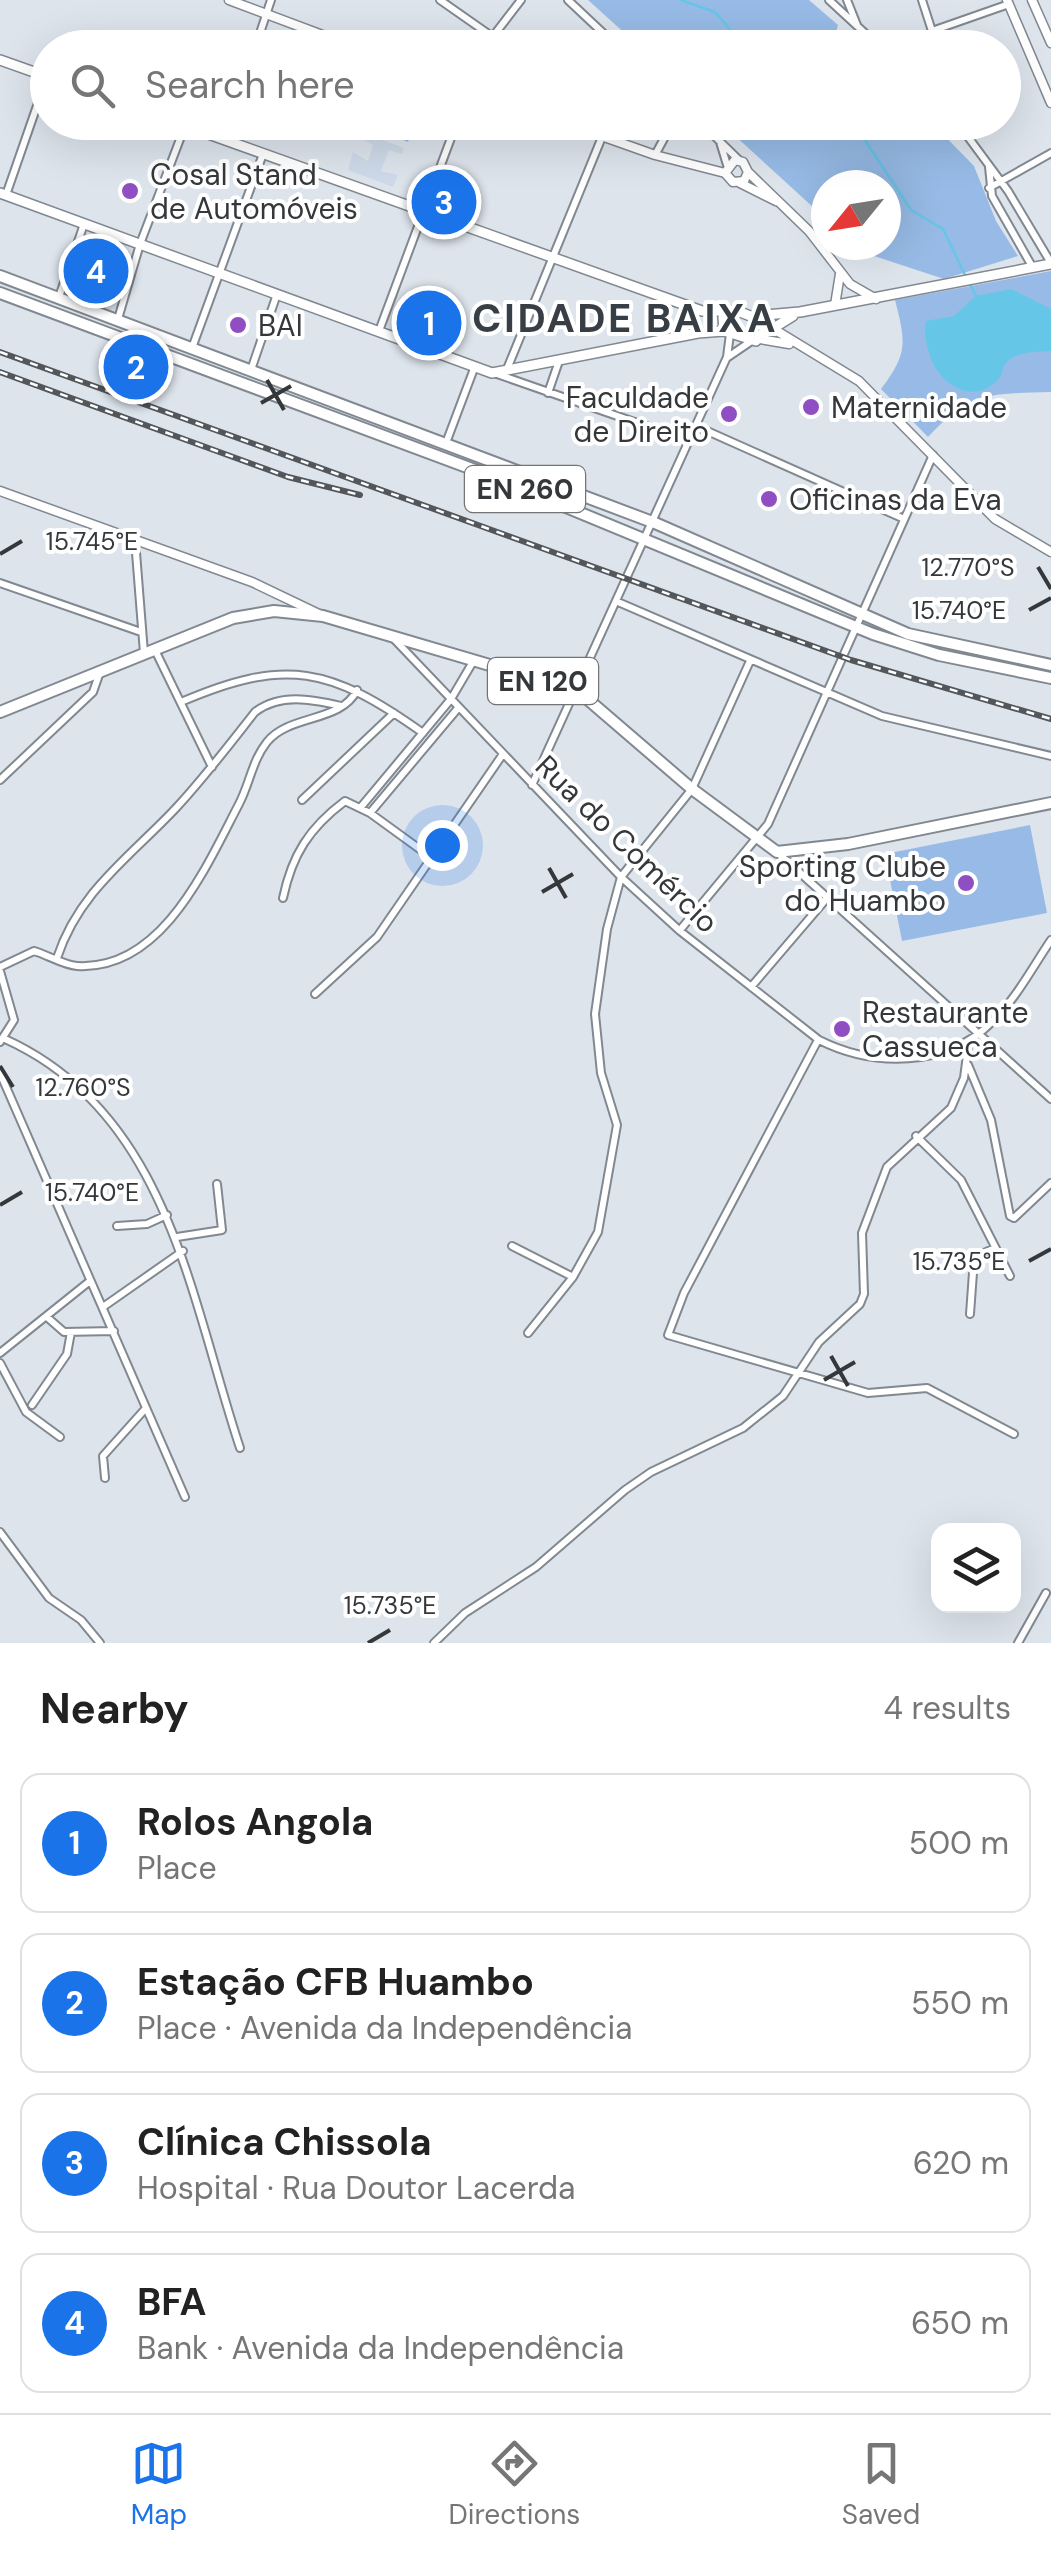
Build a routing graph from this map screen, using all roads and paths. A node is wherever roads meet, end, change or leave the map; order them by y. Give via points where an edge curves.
1 (229, 0) edge
2 (271, 0) edge
3 (440, 0) edge
4 (520, 0) edge
5 (568, 0) edge
6 (828, 0) edge
7 (848, 0) edge
8 (922, 0) edge
9 (1032, 0) edge
10 (1008, 2) edge
11 (266, 13) junction
12 (857, 27) junction
13 (261, 30) edge
14 (310, 30) edge
15 (484, 30) edge
16 (494, 30) edge
17 (600, 30) edge
18 (860, 30) edge
19 (932, 30) edge
20 (935, 30) edge
21 (1020, 30) edge
22 (1021, 32) edge
23 (1051, 43) edge
24 (0, 60) edge
25 (30, 71) edge
26 (1050, 100) edge
27 (30, 122) edge
28 (175, 140) edge
29 (225, 140) edge
30 (451, 140) edge
31 (601, 140) edge
32 (611, 140) edge
33 (663, 140) edge
34 (720, 140) joint
35 (971, 140) edge
36 (1051, 153) edge
37 (263, 154) junction
38 (655, 155) junction
39 (740, 160) junction
40 (989, 166) junction
41 (726, 169) junction
42 (748, 172) junction
43 (1001, 181) junction
44 (740, 182) junction
45 (989, 188) junction
46 (3, 194) edge
47 (785, 206) junction
48 (426, 211) junction
49 (84, 224) junction
50 (140, 244) junction
51 (554, 257) junction
52 (1051, 264) edge
53 (1033, 268) junction
54 (219, 273) junction
55 (840, 274) junction
56 (0, 276) edge
57 (0, 292) edge
58 (277, 294) junction
59 (58, 298) junction
60 (876, 298) junction
61 (835, 305) junction
62 (690, 306) junction
63 (730, 310) junction
64 (800, 312) junction
65 (757, 318) junction
66 (118, 320) junction
67 (379, 332) junction
68 (727, 332) junction
69 (154, 335) junction
70 (684, 335) junction
71 (761, 336) junction
72 (794, 345) junction
73 (149, 349) junction
74 (192, 349) junction
75 (727, 358) junction
76 (560, 359) junction
77 (475, 366) junction
78 (506, 369) junction
79 (251, 372) junction
80 (492, 372) junction
81 (548, 393) junction
82 (353, 410) junction
83 (349, 423) junction
84 (696, 426) junction
85 (689, 441) junction
86 (446, 444) junction
87 (934, 454) junction
88 (554, 484) junction
89 (568, 489) junction
90 (0, 491) edge
91 (549, 499) junction
92 (562, 504) junction
93 (902, 518) junction
94 (655, 523) junction
95 (648, 538) junction
96 (135, 540) junction
97 (1051, 552) edge
98 (753, 568) junction
99 (748, 581) junction
100 (0, 582) edge
101 (618, 602) junction
102 (860, 614) junction
103 (323, 616) junction
104 (855, 627) junction
105 (386, 631) junction
106 (141, 632) junction
107 (149, 650) junction
108 (474, 660) junction
109 (750, 661) junction
110 (1051, 665) edge
111 (100, 670) junction
112 (1051, 678) edge
113 (357, 690) junction
114 (578, 691) junction
115 (828, 694) junction
116 (451, 699) junction
117 (181, 702) junction
118 (342, 706) junction
119 (460, 707) junction
120 (0, 712) edge
121 (394, 713) junction
122 (422, 733) junction
123 (502, 754) junction
124 (1051, 756) edge
125 (212, 767) junction
126 (0, 780) edge
127 (532, 786) junction
128 (692, 789) junction
129 (302, 800) dead end
130 (1051, 803) edge
131 (361, 808) junction
132 (370, 813) junction
133 (757, 841) junction
134 (776, 852) junction
135 (432, 858) junction
136 (622, 877) junction
137 (283, 898) dead end
138 (827, 898) junction
139 (680, 930) junction
140 (1050, 943) edge
141 (57, 958) junction
142 (0, 969) edge
143 (751, 988) junction
144 (315, 994) dead end
145 (982, 1032) junction
146 (3, 1040) edge
147 (819, 1040) junction
148 (970, 1040) junction
149 (968, 1064) junction
150 (0, 1073) edge
151 (1051, 1099) edge
152 (916, 1136) junction
153 (217, 1184) dead end
154 (1051, 1184) edge
155 (167, 1216) junction
156 (116, 1226) dead end
157 (177, 1237) junction
158 (512, 1246) dead end
159 (995, 1248) junction
160 (182, 1251) junction
161 (974, 1259) junction
162 (964, 1262) dead end
163 (1010, 1276) dead end
164 (573, 1277) junction
165 (90, 1280) junction
166 (103, 1307) junction
167 (970, 1314) dead end
168 (48, 1318) junction
169 (114, 1331) junction
170 (71, 1332) junction
171 (528, 1333) dead end
172 (0, 1352) edge
173 (0, 1363) edge
174 (800, 1375) junction
175 (32, 1404) dead end
176 (146, 1408) junction
177 (1014, 1434) dead end
178 (60, 1436) dead end
179 (240, 1448) dead end
180 (105, 1478) dead end
181 (185, 1496) dead end
182 (0, 1532) edge
183 (1046, 1594) dead end
184 (100, 1643) edge
185 (434, 1643) edge
186 (1018, 1643) edge

1 - 11 street
2 - 11 street
3 - 15 street
4 - 16 street
5 - 17 street
6 - 12 street
7 - 12 street
8 - 19 street
9 - 23 street
10 - 20 street
10 - 21 street
11 - 13 street
11 - 14 street
12 - 18 street
22 - 26 street
24 - 25 main road
27 - 46 street
28 - 50 street
29 - 37 main road
30 - 48 street
31 - 51 street
32 - 38 street
33 - 38 street
34 - 39 street
34 - 41 street
35 - 40 street
36 - 43 street
37 - 48 main road
37 - 54 street
38 - 41 street
39 - 41 street
39 - 42 street
40 - 43 street
40 - 45 street
41 - 44 street via 730,180
42 - 44 street
42 - 47 street
43 - 45 street
43 - 52 street
44 - 47 street
45 - 53 street
46 - 49 main road
47 - 55 street
48 - 51 main road
48 - 67 street
49 - 50 main road
49 - 59 street
50 - 54 main road
50 - 66 street
51 - 62 main road
51 - 78 street
52 - 53 main road
53 - 60 main road
54 - 58 main road
54 - 74 street
55 - 60 street
55 - 61 street
56 - 59 main road, EN 260
57 - 73 main road, EN 260
58 - 67 main road
58 - 79 street
59 - 66 main road, EN 260
60 - 61 main road
61 - 64 main road
62 - 63 main road
62 - 70 main road
63 - 65 main road
63 - 68 main road via 723,317
64 - 65 main road
64 - 71 main road
65 - 71 main road
66 - 69 main road, EN 260
67 - 77 main road
68 - 70 main road
68 - 71 main road
68 - 75 street
69 - 73 main road
69 - 74 main road, EN 260
70 - 76 main road
71 - 72 street
71 - 72 street
71 - 75 street
72 - 87 street via 859,381
73 - 83 main road, EN 260
74 - 79 main road, EN 260
75 - 84 street
76 - 78 main road
76 - 81 street
77 - 80 main road
77 - 86 street
78 - 80 main road
79 - 82 main road, EN 260
80 - 81 street
81 - 85 street
82 - 83 main road
82 - 86 main road, EN 260
83 - 91 main road, EN 260
84 - 85 street
84 - 93 street
85 - 94 street
86 - 88 main road, EN 260
87 - 93 street
87 - 97 street via 994,519
88 - 89 main road, EN 260
88 - 91 main road
89 - 92 main road
89 - 94 main road, EN 260
90 - 96 street
91 - 92 main road, EN 260
92 - 95 main road, EN 260
93 - 102 street
94 - 95 street
94 - 98 main road, EN 260
95 - 99 main road, EN 260
95 - 101 street
96 - 103 street
96 - 106 street
98 - 99 main road
98 - 102 main road, EN 260
99 - 104 main road, EN 260
100 - 106 street
101 - 109 street
101 - 114 street
102 - 104 street
102 - 110 main road, EN 260 via 942,644
103 - 105 main road, EN 120
103 - 107 main road, EN 120 via 248,613
104 - 112 main road, EN 260 via 939,655
104 - 115 street
105 - 108 main road, EN 120
105 - 116 street, Rua do Comércio
106 - 107 street
107 - 111 main road, EN 120
107 - 117 street
108 - 114 main road, EN 120
108 - 116 street
109 - 115 street
109 - 128 street
111 - 120 main road, EN 120
111 - 126 street via 92,692
113 - 117 street via 261,673
113 - 118 street
113 - 121 street
114 - 127 street
114 - 128 main road, EN 120
115 - 124 street via 929,730
115 - 133 street
116 - 119 street, Rua do Comércio
116 - 122 street
117 - 125 street
118 - 125 street via 287,699 267,704
118 - 141 street via 267,741 210,860 167,923 131,956 78,966
119 - 123 street, Rua do Comércio
119 - 132 street
121 - 122 street
121 - 129 street
122 - 131 street
123 - 127 street, Rua do Comércio
123 - 135 street
125 - 141 street via 100,879
127 - 136 street, Rua do Comércio
128 - 133 main road, EN 120
128 - 136 street
130 - 134 main road
131 - 132 street
131 - 137 street via 345,801 304,840
132 - 135 street
133 - 134 main road, EN 120
133 - 139 street
134 - 138 street
135 - 144 street via 377,937
136 - 139 street, Rua do Comércio
136 - 164 street via 595,1014 616,1137 598,1232
138 - 143 street
138 - 145 street
139 - 143 street, Rua do Comércio
140 - 145 street, Rua do Comércio
141 - 142 street via 34,951
142 - 146 street via 13,1011
143 - 147 street, Rua do Comércio
145 - 148 street, Rua do Comércio
145 - 151 street
146 - 155 street via 104,1110
147 - 148 street, Rua do Comércio via 855,1056 892,1060
147 - 174 street via 667,1330 674,1338
148 - 149 street
149 - 152 street via 951,1108
149 - 154 street via 990,1120 1010,1216
150 - 165 street
152 - 159 street via 960,1180
152 - 174 street via 887,1167 866,1222 860,1304 819,1342
153 - 157 street via 222,1230
155 - 156 street
155 - 157 street
157 - 160 street
158 - 164 street
159 - 161 street
159 - 163 street
160 - 166 street
160 - 179 street
161 - 162 street
161 - 167 street
164 - 171 street
165 - 166 street
165 - 168 street
166 - 169 street
168 - 170 street
168 - 172 street
169 - 170 street
169 - 176 street
170 - 175 street via 67,1354
173 - 178 street via 26,1412
174 - 177 street via 868,1393 927,1388
174 - 185 street via 743,1428 624,1490 536,1568 465,1613
176 - 180 street via 102,1456
176 - 181 street
182 - 184 street via 49,1598
183 - 186 street

